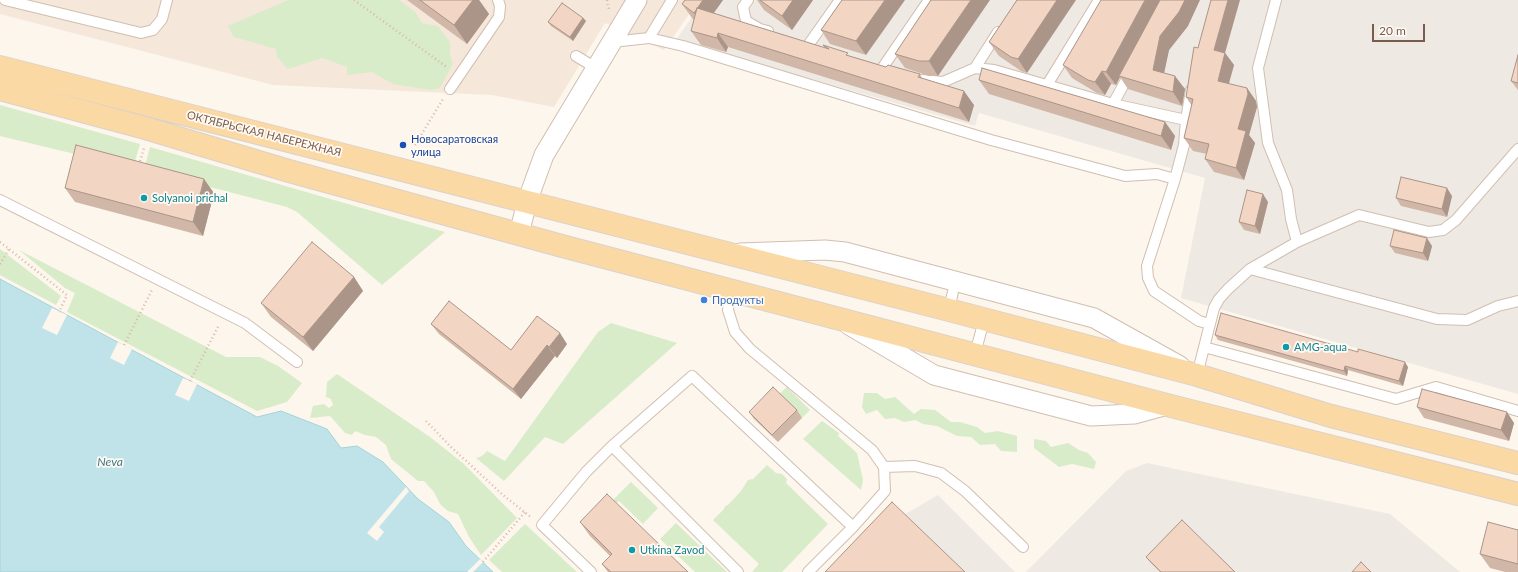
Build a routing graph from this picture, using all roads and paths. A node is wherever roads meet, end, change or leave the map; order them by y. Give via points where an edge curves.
1 (5, 0) edge
2 (167, 0) edge
3 (354, 0) edge
4 (498, 0) edge
5 (637, 0) edge
6 (672, 0) edge
7 (748, 0) edge
8 (840, 0) edge
9 (929, 0) edge
10 (1099, 0) edge
11 (1276, 0) edge
12 (1002, 24) edge
13 (781, 36) edge
14 (649, 38) junction
15 (612, 42) junction
16 (809, 44) edge
17 (576, 56) dead end
18 (1135, 63) edge
19 (0, 67) edge
20 (883, 67) edge
21 (596, 68) junction
22 (975, 68) junction
23 (459, 76) junction
24 (913, 77) edge
25 (1192, 83) edge
26 (1047, 85) junction
27 (0, 88) edge
28 (450, 89) joint
29 (1112, 104) junction
30 (1186, 120) junction
31 (145, 142) dead end
32 (415, 145) dead end
33 (1518, 149) edge
34 (139, 165) edge
35 (1175, 179) junction
36 (0, 200) edge
37 (527, 202) junction
38 (519, 234) junction
39 (0, 242) edge
40 (1297, 242) junction
41 (9, 249) junction
42 (726, 253) junction
43 (0, 264) edge
44 (1250, 270) junction
45 (158, 280) junction
46 (955, 282) junction
47 (730, 291) junction
48 (1518, 301) edge
49 (949, 310) junction
50 (59, 312) dead end
51 (225, 314) junction
52 (836, 317) junction
53 (984, 320) junction
54 (1210, 324) junction
55 (124, 345) dead end
56 (1204, 347) junction
57 (975, 354) junction
58 (297, 362) dead end
59 (1197, 376) junction
60 (190, 381) dead end
61 (1167, 405) junction
62 (1518, 411) edge
63 (426, 421) dead end
64 (612, 446) junction
65 (1518, 463) edge
66 (884, 467) junction
67 (1518, 494) edge
68 (525, 512) junction
69 (542, 525) junction
70 (853, 527) junction
71 (1023, 547) dead end
72 (483, 562) dead end
73 (591, 572) edge
74 (738, 572) edge
75 (808, 572) edge

1 - 2 lane via 141,33 153,30 162,19
3 - 23 path
4 - 23 lane via 499,17
5 - 15 street
6 - 14 lane
7 - 13 lane via 743,7 746,20 760,29
8 - 16 lane
9 - 20 lane
10 - 26 lane
11 - 40 lane via 1258,68 1268,143 1287,190
12 - 22 lane
14 - 15 lane
14 - 35 lane via 683,46 998,142 1125,176 1157,174
15 - 21 street
17 - 21 lane
18 - 29 lane
19 - 37 main road, ОКТЯБРЬСКАЯ НАБЕРЕЖНАЯ
21 - 37 street via 544,155
22 - 24 lane via 943,82 928,82
22 - 26 lane via 994,70
23 - 28 lane
25 - 30 lane
26 - 29 lane
27 - 38 main road
28 - 32 path
29 - 30 lane
30 - 35 lane via 1184,145
31 - 34 path
33 - 40 lane via 1456,220 1442,230 1429,232 1359,215
35 - 54 lane via 1148,266 1148,278 1154,291 1199,321
36 - 45 lane
37 - 38 street
37 - 42 main road, ОКТЯБРЬСКАЯ НАБЕРЕЖНАЯ
38 - 47 main road
39 - 41 path
40 - 44 lane
41 - 43 path
41 - 50 path via 67,294
42 - 46 street via 825,250 845,252
42 - 49 main road, ОКТЯБРЬСКАЯ НАБЕРЕЖНАЯ
44 - 48 lane via 1437,319 1467,320 1498,306
44 - 54 lane via 1219,299
45 - 51 lane
45 - 55 path
46 - 49 lane
46 - 59 street via 1094,318
47 - 52 main road
47 - 66 lane via 728,310 735,332 750,349 872,450
49 - 53 main road, ОКТЯБРЬСКАЯ НАБЕРЕЖНАЯ
51 - 58 lane via 245,323
51 - 60 path
52 - 57 main road
52 - 61 street via 934,375 1091,416 1134,414
53 - 57 lane
53 - 59 main road, ОКТЯБРЬСКАЯ НАБЕРЕЖНАЯ
54 - 56 lane
56 - 59 lane
56 - 62 lane via 1396,399 1436,387
57 - 61 main road
59 - 65 main road, ОКТЯБРЬСКАЯ НАБЕРЕЖНАЯ via 1331,416
61 - 67 main road
63 - 68 path via 456,452
64 - 69 lane via 586,472
64 - 70 lane via 692,376
64 - 74 lane
66 - 70 lane via 885,491
66 - 71 lane via 915,466 941,474 965,491
68 - 69 path
68 - 72 path
69 - 73 lane
70 - 75 lane

